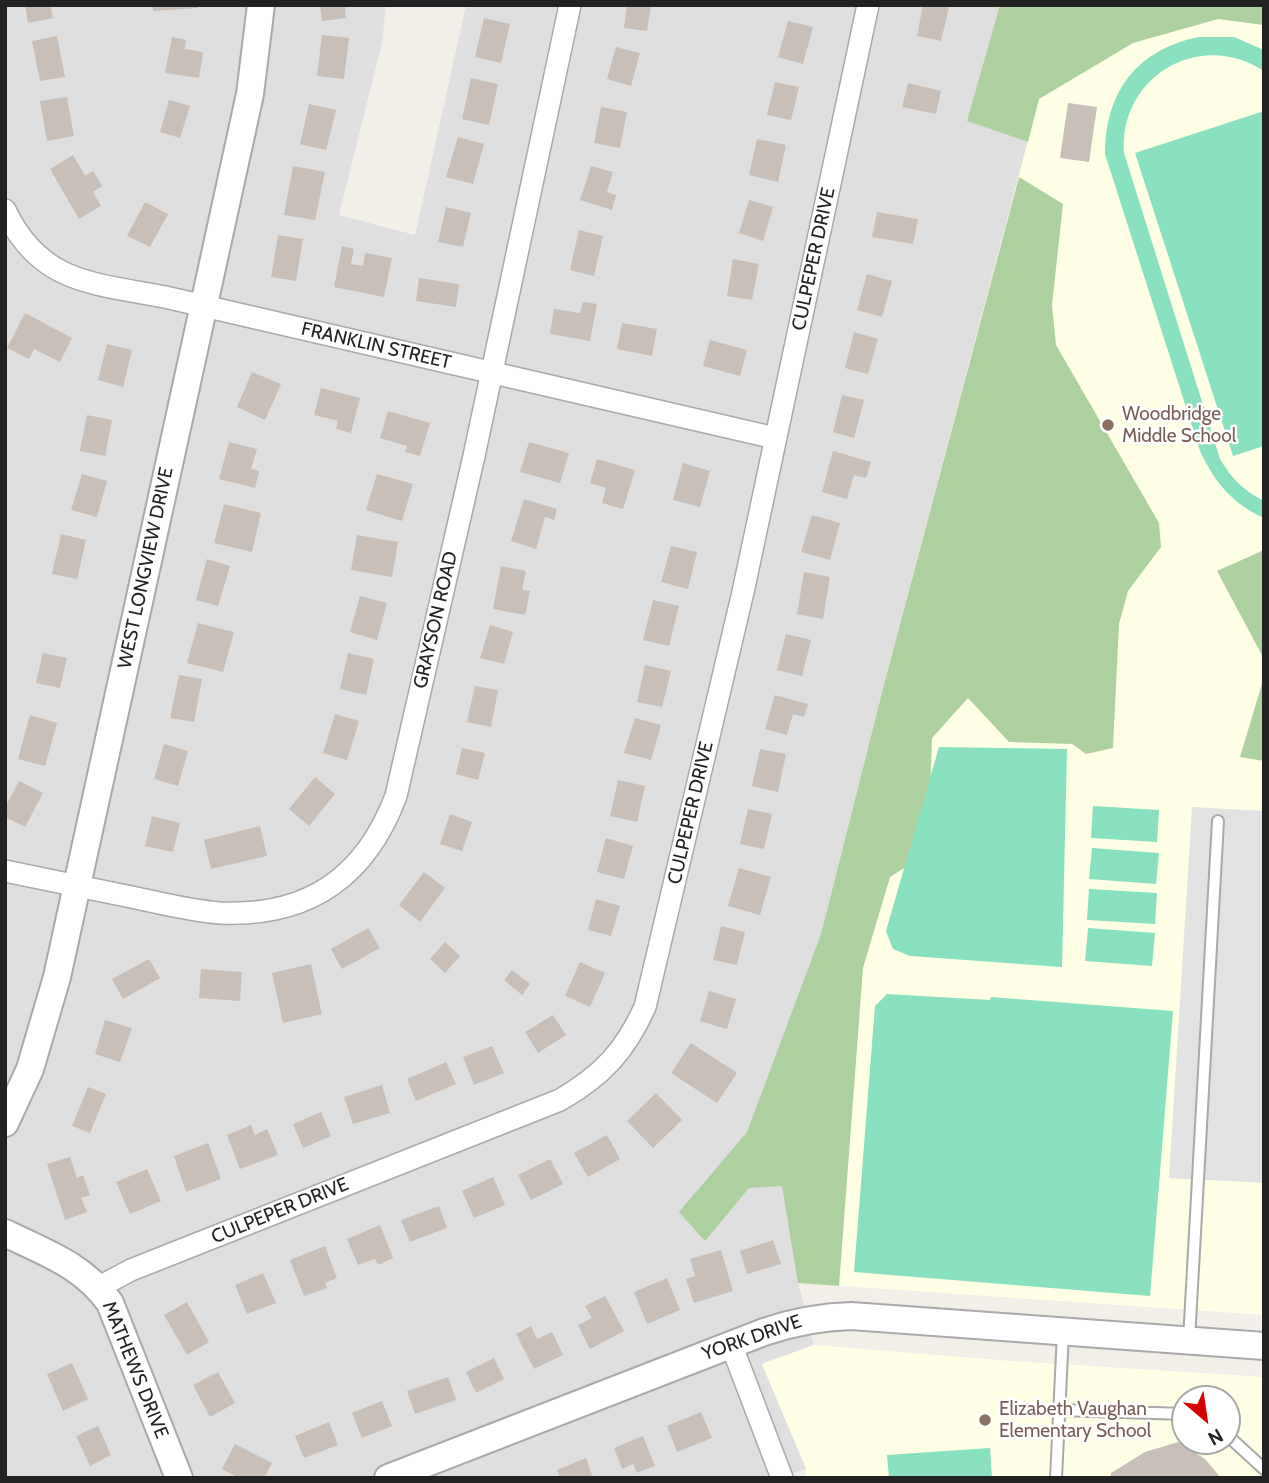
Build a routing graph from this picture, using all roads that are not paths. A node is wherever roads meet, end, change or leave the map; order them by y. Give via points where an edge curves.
1 (261, 5) edge
2 (570, 5) edge
3 (868, 5) edge
4 (5, 210) edge
5 (203, 306) junction
6 (492, 373) junction
7 (775, 438) junction
8 (1218, 821) dead end
9 (5, 871) edge
10 (77, 886) junction
11 (5, 1123) edge
12 (5, 1233) edge
13 (99, 1287) junction
14 (1063, 1331) junction
15 (1189, 1340) junction
16 (731, 1344) junction
17 (1264, 1346) edge
18 (1059, 1410) junction
19 (1171, 1414) edge
20 (1241, 1448) edge
21 (1264, 1469) edge
22 (179, 1478) edge
23 (388, 1478) edge
24 (782, 1478) edge
25 (1056, 1478) edge

1 - 5 street, WEST LONGVIEW DRIVE via 250,94
2 - 6 street, GRAYSON ROAD
3 - 7 street, CULPEPER DRIVE
4 - 5 street, FRANKLIN STREET via 28,248 60,272 81,281
5 - 6 street, FRANKLIN STREET
5 - 10 street, WEST LONGVIEW DRIVE
6 - 7 street, FRANKLIN STREET
6 - 10 street, GRAYSON ROAD via 396,796 373,845 321,892 276,910 218,913
7 - 13 street, CULPEPER DRIVE via 645,1007 619,1054 560,1100 131,1270
8 - 15 lane
9 - 10 street, GRAYSON ROAD
10 - 11 street, WEST LONGVIEW DRIVE via 43,1029
12 - 13 street, MATHEWS DRIVE via 68,1262
13 - 22 street, MATHEWS DRIVE via 110,1303
14 - 15 street, YORK DRIVE
14 - 16 street, YORK DRIVE via 840,1316 796,1321
14 - 18 lane
15 - 17 street, YORK DRIVE
16 - 23 street, YORK DRIVE
16 - 24 street
18 - 19 lane
18 - 25 lane
20 - 21 lane

